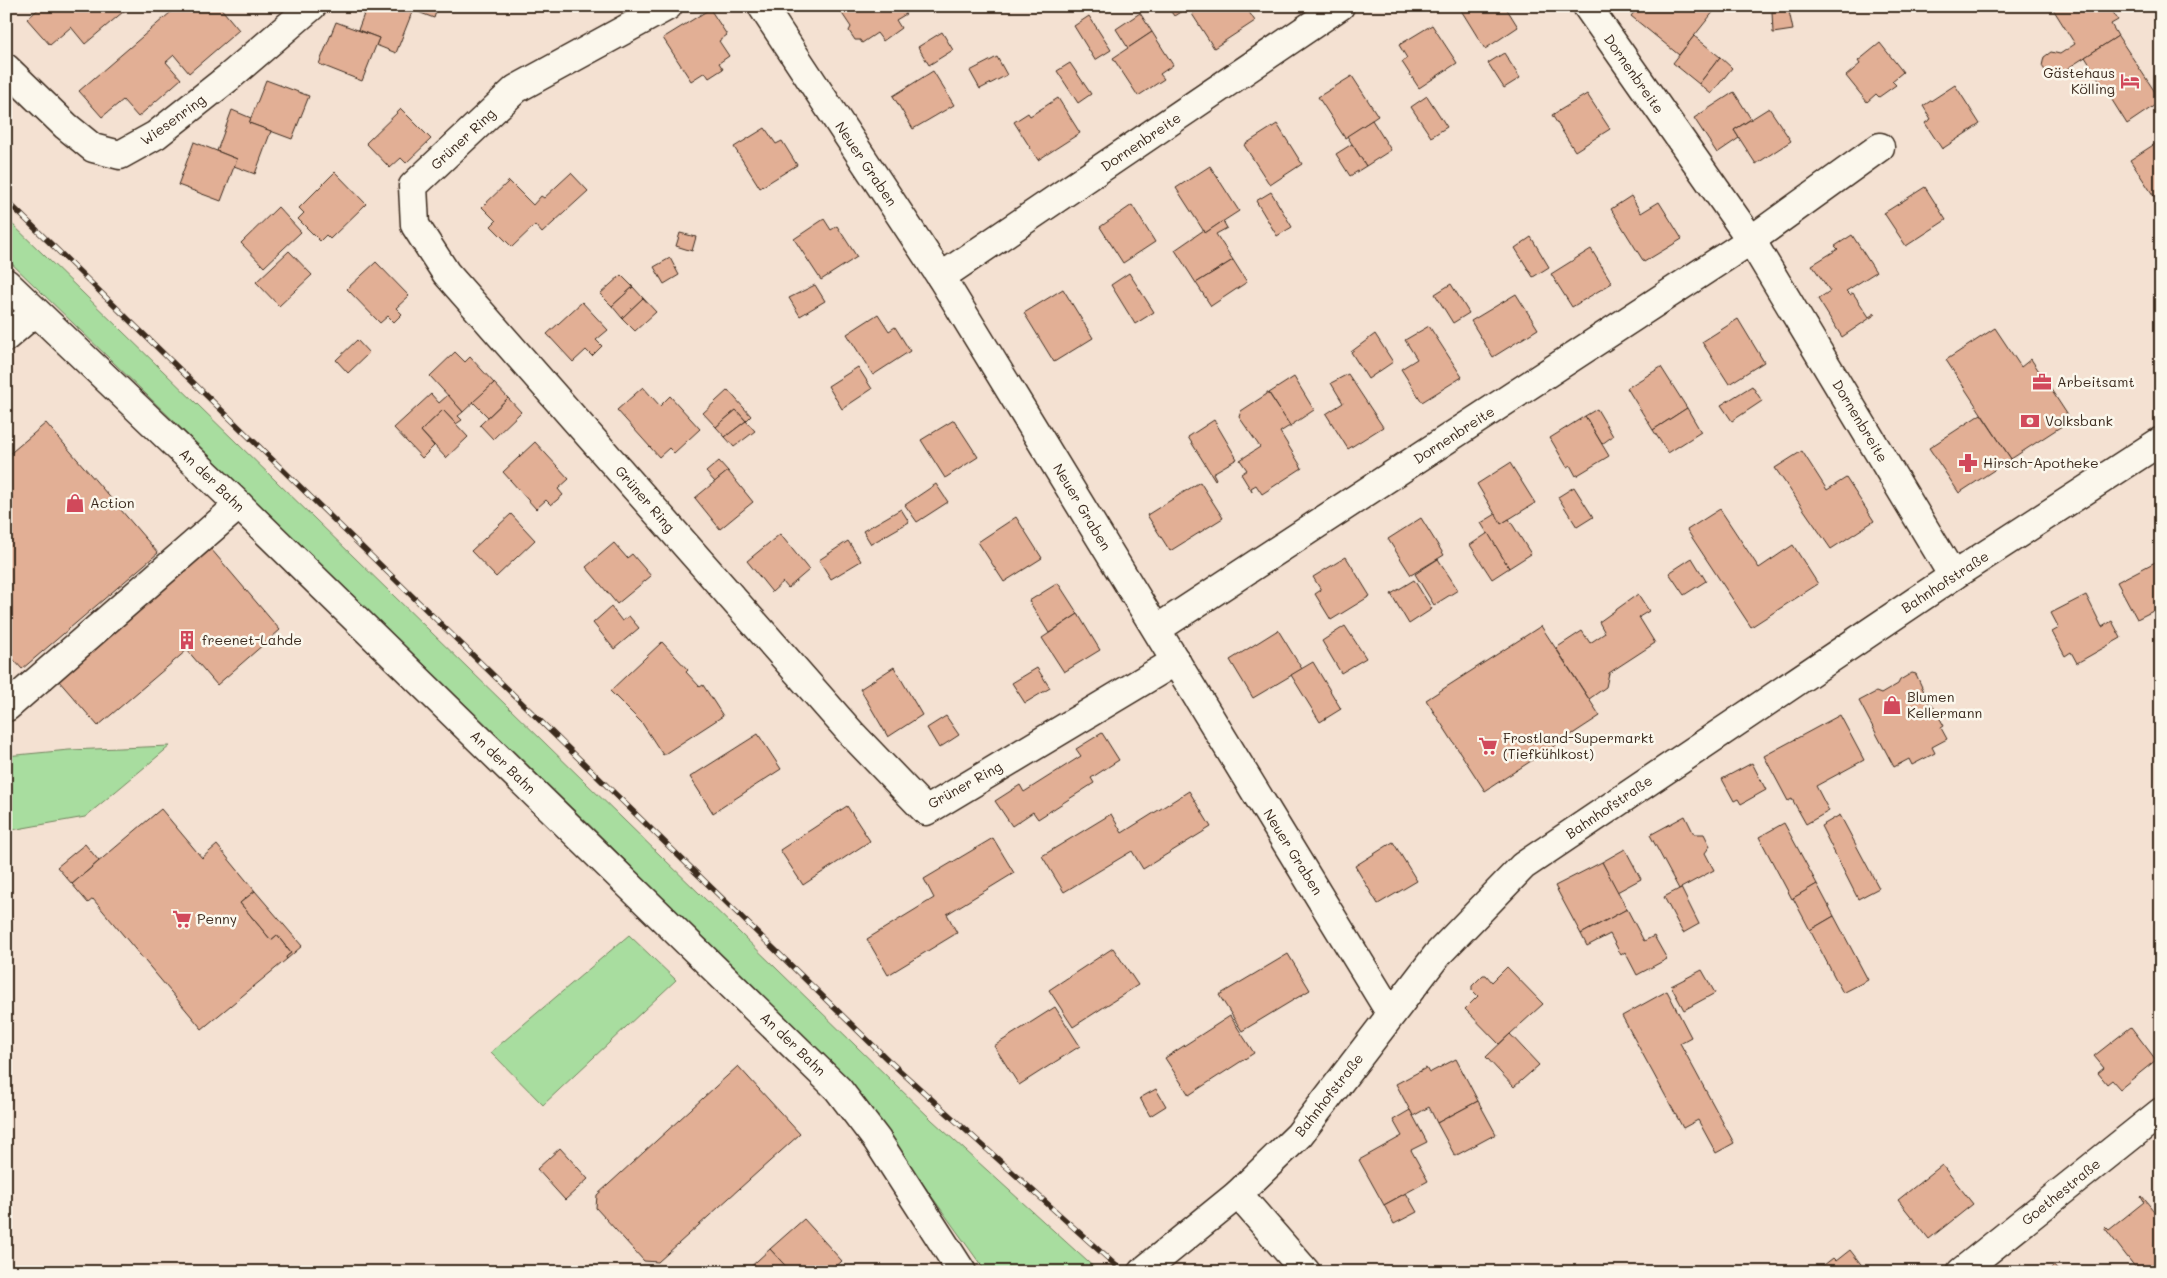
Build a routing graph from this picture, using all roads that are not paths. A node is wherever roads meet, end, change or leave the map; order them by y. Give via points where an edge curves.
1 (312, 6) edge
2 (668, 6) edge
3 (762, 6) edge
4 (1340, 6) edge
5 (1587, 6) edge
6 (6, 68) edge
7 (1880, 147) dead end
8 (1751, 240) junction
9 (941, 277) junction
10 (6, 283) edge
11 (35, 312) junction
12 (6, 337) edge
13 (2161, 441) edge
14 (239, 505) junction
15 (1953, 576) junction
16 (1157, 629) junction
17 (1176, 660) junction
18 (8, 707) edge
19 (1391, 1014) junction
20 (2161, 1112) edge
21 (1238, 1194) junction
22 (1304, 1271) edge
23 (962, 1272) edge
24 (1142, 1272) edge
25 (1961, 1272) edge

1 - 6 street, Wiesenring via 156,135 120,155 93,148
2 - 17 street, Grüner Ring via 516,89 413,186 415,225 446,273 846,726 926,810
3 - 9 street, Neuer Graben
4 - 9 street, Dornenbreite
5 - 8 street, Dornenbreite
7 - 8 street, Dornenbreite
8 - 15 street, Dornenbreite
8 - 16 street, Dornenbreite
9 - 16 street, Neuer Graben
10 - 11 street, An der Bahn
11 - 12 street
11 - 14 street, An der Bahn
13 - 15 street, Bahnhofstraße
14 - 18 street
14 - 23 street, An der Bahn via 838,1088 877,1140
15 - 19 street, Bahnhofstraße via 1523,866 1437,955
16 - 17 street, Neuer Graben
17 - 19 street, Neuer Graben
19 - 21 street, Bahnhofstraße via 1299,1136
20 - 25 street, Goethestraße
21 - 22 street
21 - 24 street, Bahnhofstraße

